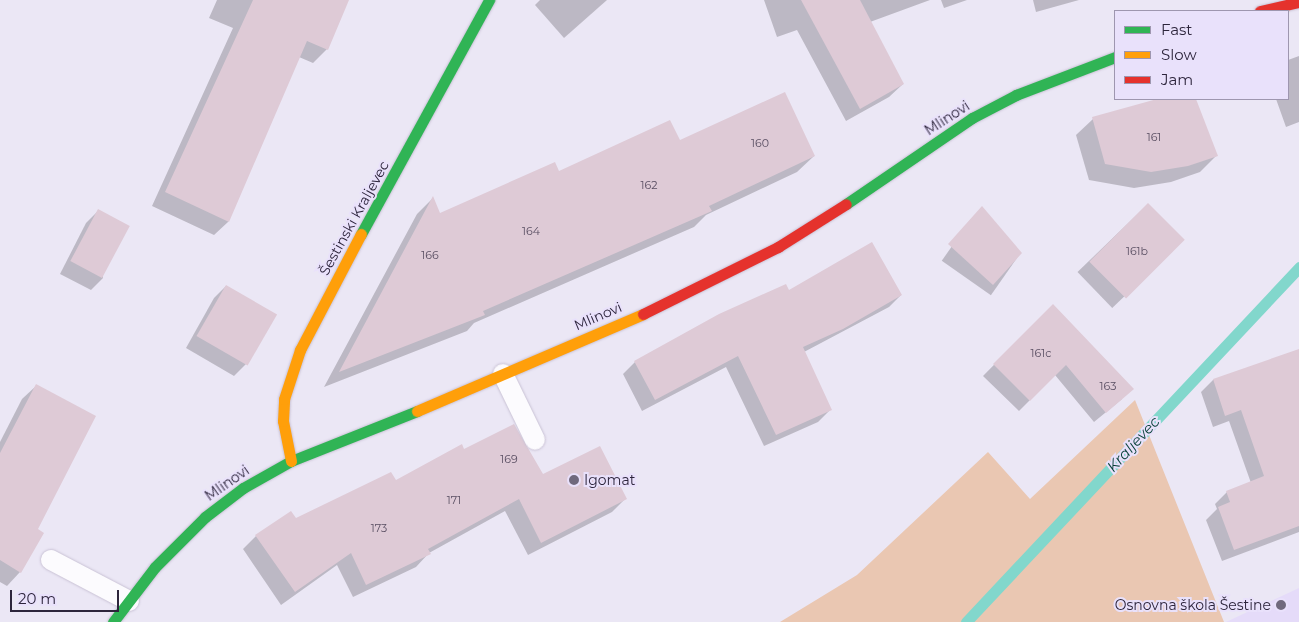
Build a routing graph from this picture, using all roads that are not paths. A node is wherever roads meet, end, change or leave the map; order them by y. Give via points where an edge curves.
1 (489, 0) edge
2 (1299, 2) edge
3 (1264, 10) edge
4 (1114, 57) edge
5 (503, 374) junction
6 (535, 440) dead end
7 (291, 461) junction
8 (51, 560) dead end
9 (129, 601) junction
10 (113, 622) edge

1 - 7 main road, Šestinski Kraljevec via 300,350 284,399 283,421
2 - 3 main road
4 - 5 main road, Mlinovi via 1016,95 972,118 879,183 778,247 733,271 677,299
5 - 6 lane
5 - 7 main road, Mlinovi
7 - 9 main road, Mlinovi via 243,488 205,517 155,567
8 - 9 lane
9 - 10 main road, Mlinovi

